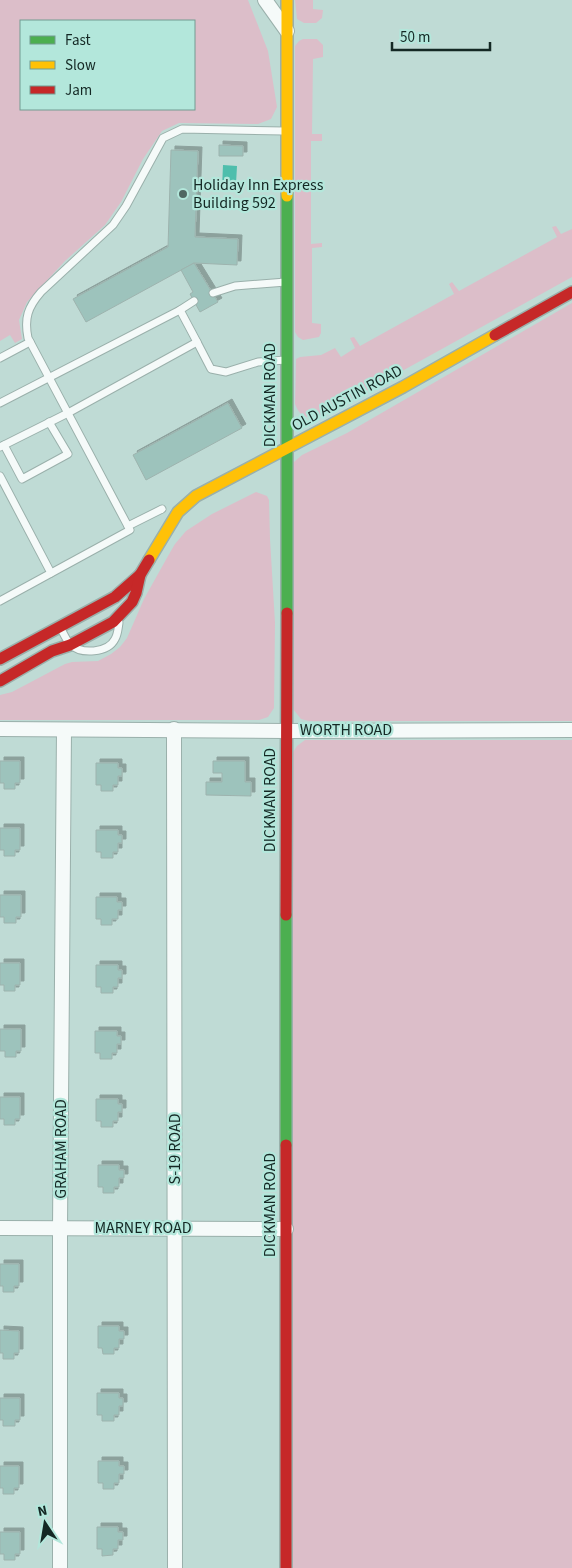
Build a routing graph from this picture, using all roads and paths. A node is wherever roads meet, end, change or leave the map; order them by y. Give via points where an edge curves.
1 (265, 0) edge
2 (287, 0) edge
3 (287, 31) junction
4 (287, 131) junction
5 (286, 282) junction
6 (572, 292) edge
7 (213, 293) dead end
8 (194, 301) dead end
9 (180, 310) junction
10 (30, 342) junction
11 (197, 342) junction
12 (0, 358) edge
13 (286, 360) junction
14 (49, 377) junction
15 (0, 403) edge
16 (68, 413) junction
17 (49, 422) junction
18 (2, 446) edge
19 (286, 449) junction
20 (0, 476) edge
21 (162, 508) dead end
22 (128, 526) junction
23 (52, 573) junction
24 (140, 575) junction
25 (0, 601) edge
26 (120, 615) junction
27 (60, 627) junction
28 (70, 644) junction
29 (0, 659) edge
30 (2, 680) edge
31 (0, 729) edge
32 (64, 730) junction
33 (174, 730) junction
34 (572, 730) edge
35 (286, 731) junction
36 (0, 1228) edge
37 (60, 1228) junction
38 (175, 1228) junction
39 (286, 1228) junction
40 (60, 1568) edge
41 (175, 1568) edge
42 (286, 1568) edge

1 - 3 street
2 - 3 street, DICKMAN ROAD
3 - 4 street, DICKMAN ROAD
4 - 5 street, DICKMAN ROAD
4 - 10 lane via 182,129 163,138 113,225 32,303 26,316
5 - 7 lane via 235,286
5 - 13 street, DICKMAN ROAD
6 - 19 street, OLD AUSTIN ROAD
8 - 9 lane
9 - 11 lane
9 - 14 lane
10 - 12 lane
10 - 14 lane
11 - 13 lane via 211,369 226,372 258,362
11 - 16 lane
13 - 19 street, DICKMAN ROAD
14 - 15 lane
14 - 16 lane
16 - 17 lane
16 - 22 lane
17 - 18 lane
17 - 18 lane via 68,454 22,479
19 - 24 street, OLD AUSTIN ROAD via 196,496 178,512
19 - 35 street, DICKMAN ROAD
20 - 23 lane
21 - 22 lane
22 - 23 lane via 130,530
23 - 25 lane
24 - 26 street, OLD AUSTIN ROAD via 134,598
24 - 27 street, OLD AUSTIN ROAD via 115,597
26 - 28 street, OLD AUSTIN ROAD via 113,622
26 - 28 lane via 115,639 110,644 85,652
27 - 28 lane
27 - 29 street, OLD AUSTIN ROAD
28 - 30 street, OLD AUSTIN ROAD
31 - 32 street, WORTH ROAD
32 - 33 street, WORTH ROAD
32 - 37 street, GRAHAM ROAD
33 - 35 street, WORTH ROAD
33 - 38 street, S-19 ROAD
34 - 35 street, WORTH ROAD
35 - 39 street, DICKMAN ROAD
36 - 37 street, MARNEY ROAD
37 - 38 street, MARNEY ROAD
37 - 40 street, GRAHAM ROAD
38 - 39 street, MARNEY ROAD
38 - 41 street, S-19 ROAD
39 - 42 street, DICKMAN ROAD

